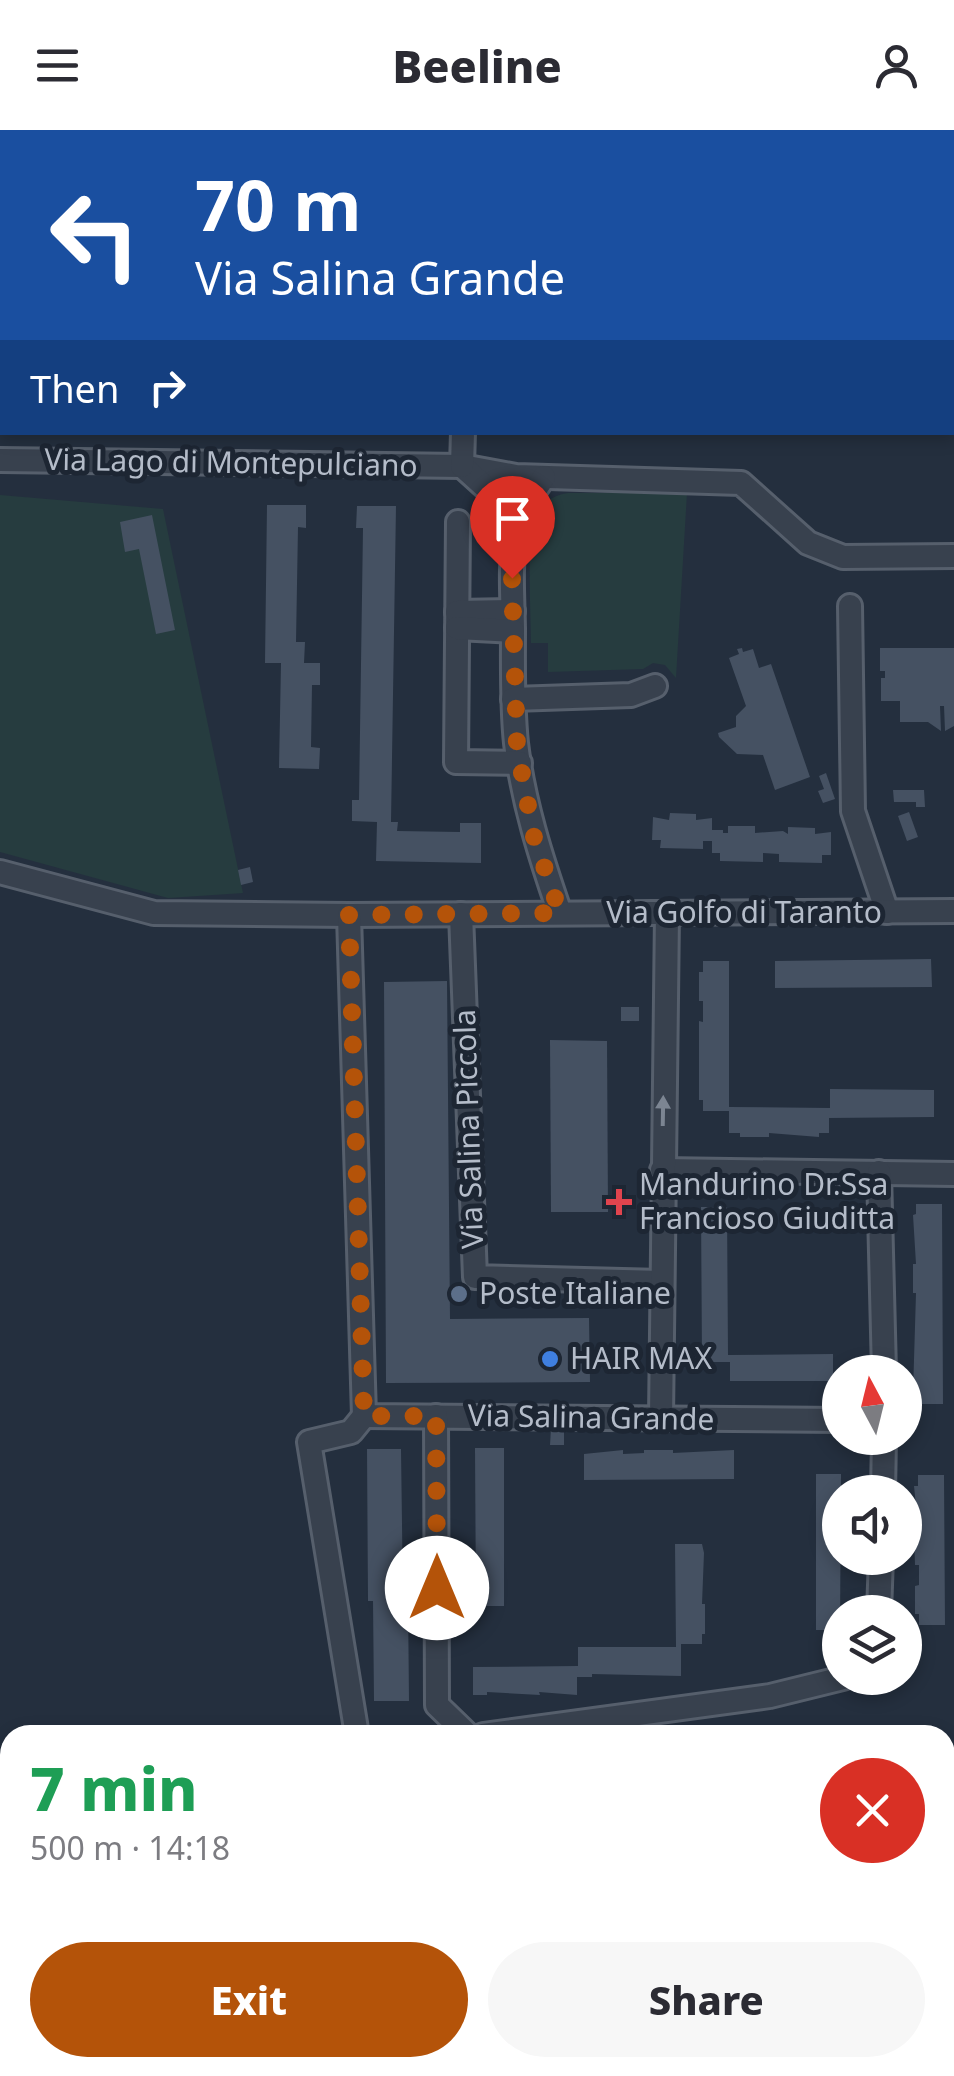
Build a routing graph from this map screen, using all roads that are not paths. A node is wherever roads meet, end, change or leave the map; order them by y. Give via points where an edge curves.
1 (462, 435) edge
2 (0, 460) edge
3 (462, 466) junction
4 (544, 477) junction
5 (458, 522) dead end
6 (512, 545) junction
7 (954, 556) edge
8 (850, 606) dead end
9 (457, 620) junction
10 (513, 621) junction
11 (655, 686) dead end
12 (513, 699) junction
13 (518, 755) junction
14 (0, 872) edge
15 (888, 912) junction
16 (954, 912) edge
17 (560, 913) junction
18 (462, 914) junction
19 (667, 914) junction
20 (349, 915) junction
21 (662, 1170) junction
22 (879, 1172) junction
23 (954, 1174) edge
24 (661, 1282) junction
25 (884, 1355) edge
26 (364, 1416) junction
27 (436, 1416) junction
28 (661, 1418) junction
29 (822, 1420) edge
30 (822, 1683) edge
31 (355, 1725) edge
32 (458, 1725) edge
33 (557, 1725) edge

1 - 3 street, Via Lago di Montepulciano
2 - 3 street, Via Lago di Montepulciano
3 - 4 street, Via Lago di Montepulciano
3 - 6 street via 493,494
4 - 6 street via 524,504
4 - 7 street, Via Lago di Montepulciano via 742,482 808,543 844,557
5 - 9 street
6 - 10 street
8 - 15 street, Via Golfo di Taranto via 853,810
9 - 10 street
9 - 13 street via 456,755
10 - 12 street
11 - 12 street via 631,695
12 - 13 street
13 - 17 street via 534,837
14 - 20 street, Via Golfo di Taranto via 154,913
15 - 16 street, Via Golfo di Taranto
15 - 19 street, Via Golfo di Taranto
17 - 18 street, Via Golfo di Taranto
17 - 19 street, Via Golfo di Taranto
18 - 20 street, Via Golfo di Taranto
18 - 24 street, Via Salina Piccola via 474,1277
21 -> 19 street
20 - 26 street
21 - 22 street
21 - 24 street
22 - 23 street
22 - 25 street
24 - 28 street
26 - 27 street, Via Salina Grande
26 - 31 street via 351,1432 309,1442
27 - 28 street, Via Salina Grande
27 - 32 street via 437,1705
28 - 29 street, Via Salina Grande
30 - 33 street

